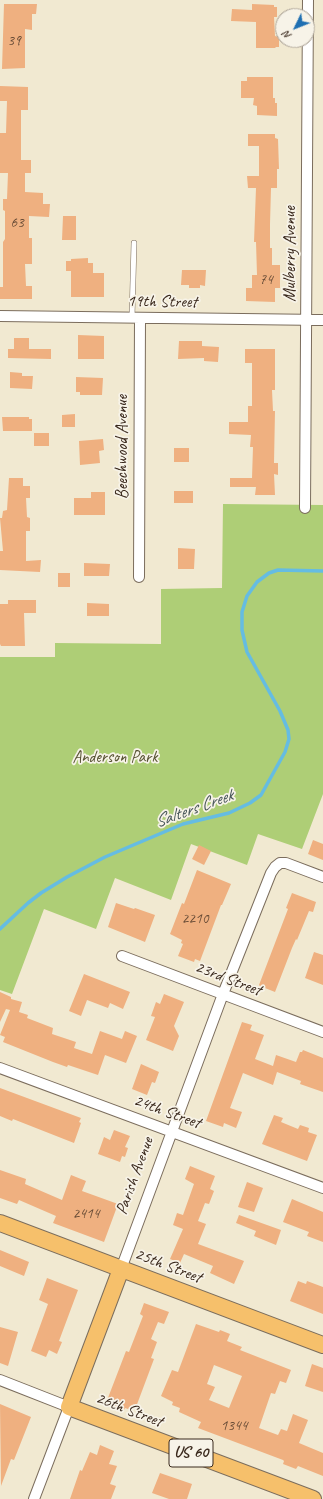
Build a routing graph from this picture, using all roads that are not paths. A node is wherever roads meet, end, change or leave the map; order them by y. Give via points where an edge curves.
1 (308, 0) edge
2 (134, 243) dead end
3 (0, 316) edge
4 (136, 318) junction
5 (307, 319) junction
6 (323, 320) edge
7 (305, 508) dead end
8 (139, 577) dead end
9 (323, 877) edge
10 (122, 956) dead end
11 (223, 994) junction
12 (323, 1032) edge
13 (0, 1068) edge
14 (172, 1131) junction
15 (323, 1188) edge
16 (0, 1223) edge
17 (121, 1269) junction
18 (323, 1345) edge
19 (0, 1380) edge
20 (69, 1407) junction
21 (34, 1499) edge
22 (313, 1499) edge

1 - 5 street, Mulberry Avenue
2 - 4 lane, Beechwood Avenue
3 - 4 street, 19th Street
4 - 5 street, 19th Street
4 - 8 street, Beechwood Avenue
5 - 6 street, 19th Street
5 - 7 street, Mulberry Avenue
9 - 11 street, Parish Avenue via 286,863 274,867
10 - 11 street, 23rd Street
11 - 12 street, 23rd Street
11 - 14 street, Parish Avenue
13 - 14 street, 24th Street
14 - 15 street, 24th Street
14 - 17 street, Parish Avenue
16 - 17 main road, 25th Street
17 - 18 main road, 25th Street
17 - 20 main road, Parish Avenue
19 - 20 street, 26th Street
20 - 21 street, Parish Avenue
20 - 22 main road, 26th Street / US 60

